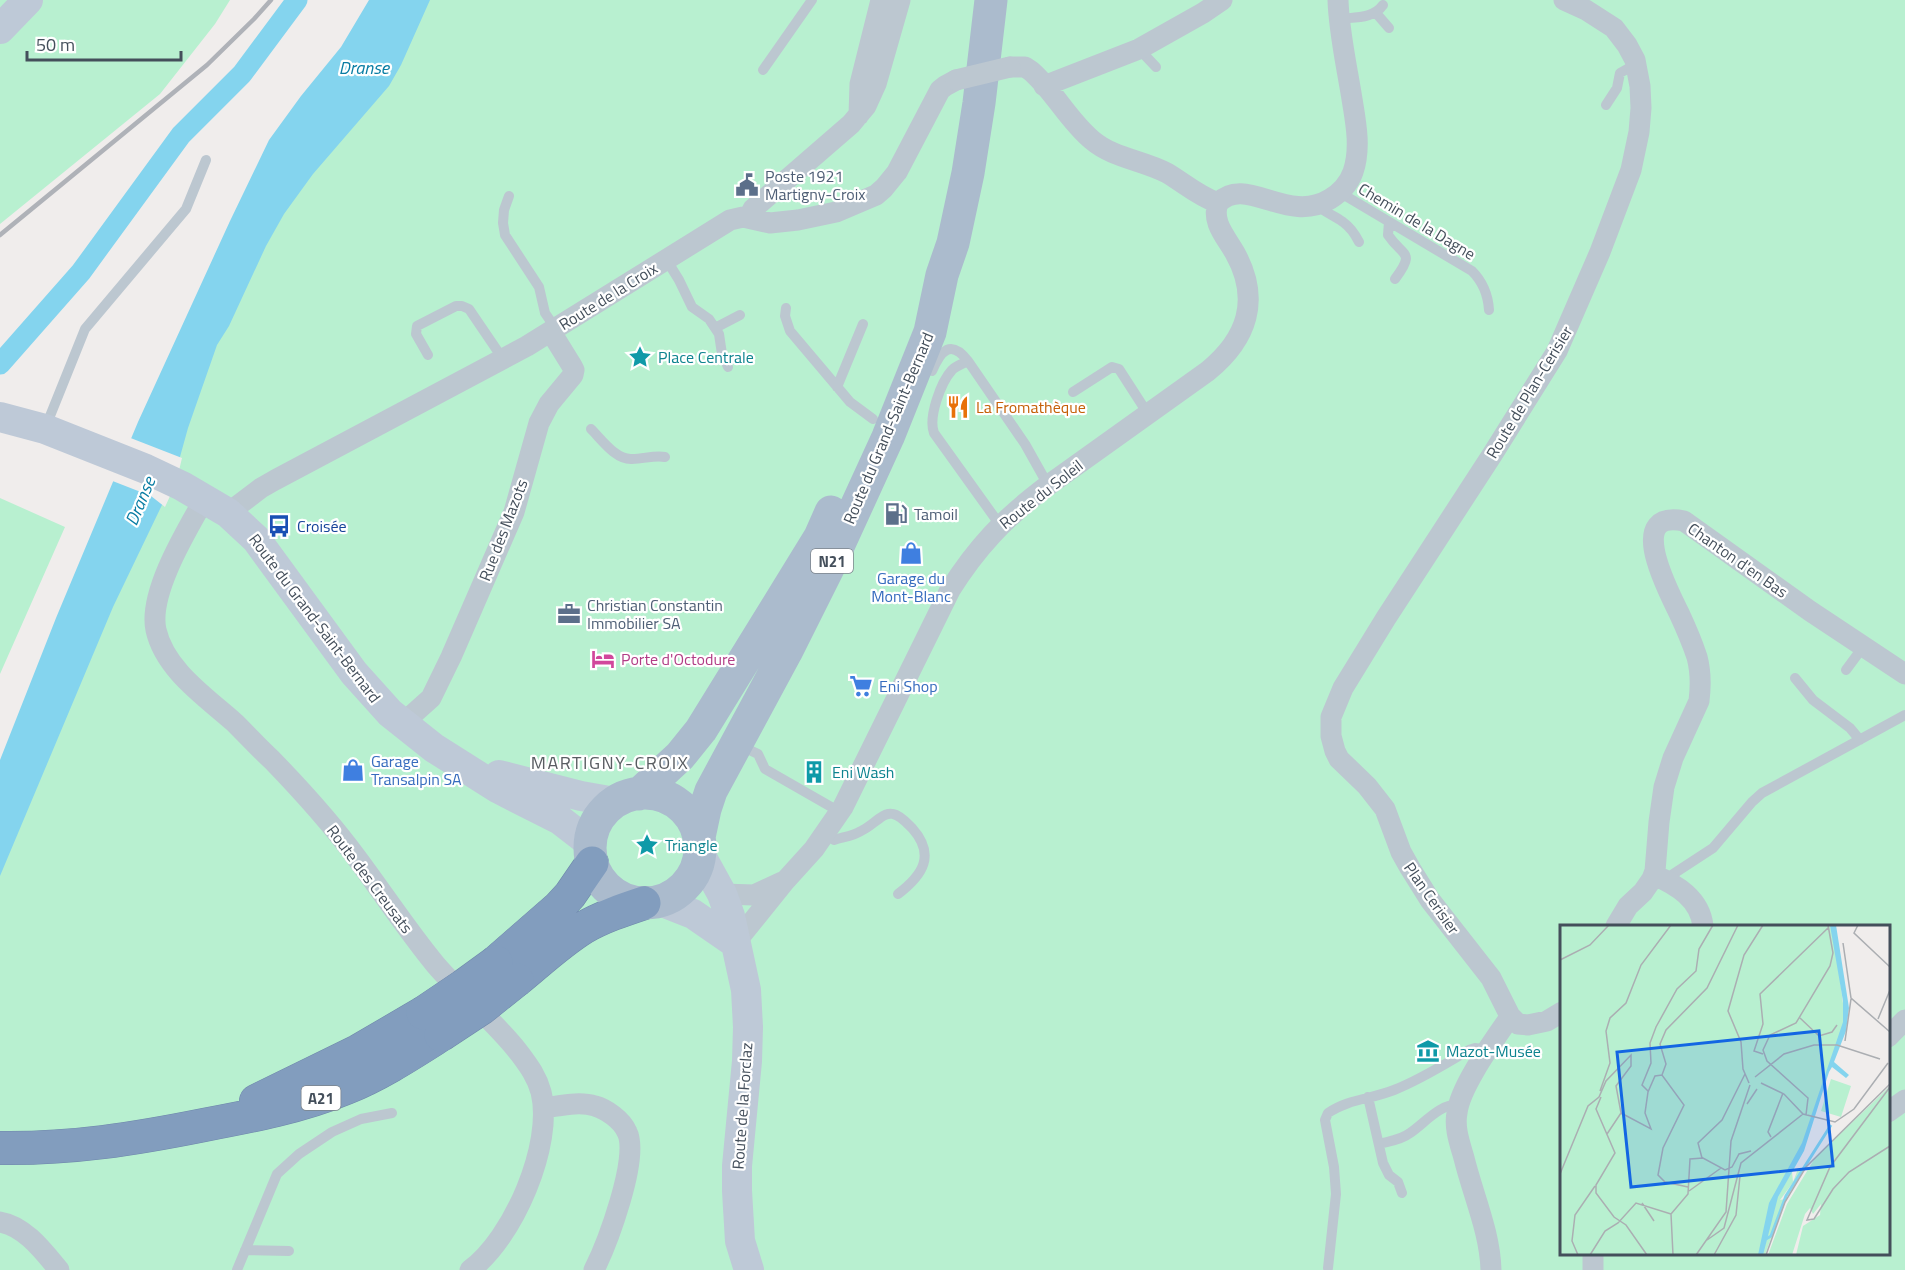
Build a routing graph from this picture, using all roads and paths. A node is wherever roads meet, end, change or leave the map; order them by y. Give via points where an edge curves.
1 (28, 0) edge
2 (812, 0) edge
3 (881, 0) edge
4 (900, 0) edge
5 (991, 0) edge
6 (1222, 0) edge
7 (1564, 0) edge
8 (1339, 9) edge
9 (1389, 28) dead end
10 (0, 29) edge
11 (1139, 49) junction
12 (1636, 64) junction
13 (1155, 67) dead end
14 (763, 70) dead end
15 (1044, 86) junction
16 (1606, 105) dead end
17 (859, 116) junction
18 (206, 160) dead end
19 (1339, 192) junction
20 (508, 196) dead end
21 (1218, 203) junction
22 (1317, 205) junction
23 (748, 218) junction
24 (1389, 222) junction
25 (1359, 242) dead end
26 (666, 259) junction
27 (1395, 279) dead end
28 (786, 308) dead end
29 (1489, 310) dead end
30 (740, 315) dead end
31 (863, 324) dead end
32 (716, 328) junction
33 (553, 330) junction
34 (428, 355) dead end
35 (503, 359) junction
36 (968, 361) junction
37 (728, 367) dead end
38 (928, 380) dead end
39 (837, 387) junction
40 (1073, 392) dead end
41 (1148, 414) junction
42 (0, 417) edge
43 (45, 429) junction
44 (591, 429) dead end
45 (885, 432) junction
46 (665, 457) dead end
47 (1048, 485) junction
48 (205, 499) junction
49 (1000, 525) junction
50 (1863, 647) junction
51 (1846, 670) dead end
52 (1905, 674) edge
53 (1795, 678) dead end
54 (1905, 715) edge
55 (408, 729) junction
56 (1860, 740) junction
57 (735, 743) junction
58 (1335, 751) joint
59 (462, 765) junction
60 (627, 798) junction
61 (840, 812) junction
62 (825, 835) junction
63 (699, 845) junction
64 (592, 854) junction
65 (1659, 877) junction
66 (785, 880) junction
67 (722, 894) junction
68 (898, 894) dead end
69 (652, 902) junction
70 (1617, 925) edge
71 (1703, 925) edge
72 (735, 943) junction
73 (506, 971) junction
74 (1560, 1013) edge
75 (1905, 1020) edge
76 (1516, 1021) junction
77 (1890, 1035) edge
78 (1488, 1050) junction
79 (1368, 1097) junction
80 (1905, 1100) edge
81 (1459, 1105) junction
82 (544, 1108) junction
83 (1890, 1111) edge
84 (392, 1113) dead end
85 (1379, 1144) junction
86 (0, 1148) edge
87 (1402, 1193) dead end
88 (0, 1222) edge
89 (245, 1250) junction
90 (289, 1251) dead end
91 (1328, 1268) dead end
92 (59, 1270) edge
93 (237, 1270) edge
94 (470, 1270) edge
95 (594, 1270) edge
96 (749, 1270) edge
97 (1491, 1270) edge

1 - 10 street
2 - 14 lane
3 - 17 street via 860,84
4 - 17 street via 874,90
5 - 45 main road, Route du Grand-Saint-Bernard / N21 via 979,104 953,243 942,275 919,312
6 - 11 street
7 - 12 street, Route de Plan-Cerisier via 1614,28
8 - 9 lane via 1361,17 1379,9
8 - 19 street via 1357,145 1353,172
11 - 13 lane
11 - 15 street
12 - 16 lane via 1620,73 1617,88
12 - 58 street, Route de Plan-Cerisier via 1641,108 1631,171 1568,328 1543,374 1343,688 1331,717
15 - 21 street via 1098,145 1166,173
15 - 23 street, bridge via 1024,67 956,80 940,90 897,172 876,195 814,218 771,223
17 - 23 street via 753,209
18 - 43 lane via 186,209 85,328
19 - 22 street
19 - 24 lane, Chemin de la Dagne
20 - 33 lane via 502,223 505,235 539,287
21 - 22 street via 1235,193 1285,206
21 - 41 street, Route du Soleil via 1217,223 1245,275 1248,302 1244,324 1222,360
22 - 25 lane via 1344,222
23 - 26 street, Route de la Croix via 730,220
24 - 27 lane via 1388,235 1406,258
24 - 29 lane, Chemin de la Dagne via 1472,270 1485,288
26 - 32 lane via 692,307
26 - 33 street, Route de la Croix
28 - 39 lane via 790,331
30 - 32 lane
31 - 39 lane
32 - 37 lane
33 - 35 street, Route de la Croix
33 - 55 street, Rue des Mazots via 573,375 539,423 514,512 431,698
34 - 35 lane via 416,334 417,326 462,306 469,309
35 - 48 street, Route de la Croix via 251,495
36 - 38 lane via 958,350 946,350 937,359
36 - 47 lane
36 - 49 lane via 948,376 933,410 932,426
39 - 45 lane
40 - 41 lane via 1116,367
41 - 47 street, Route du Soleil
42 - 43 street, Route du Grand-Saint-Bernard
43 - 48 street, Route du Grand-Saint-Bernard
44 - 46 lane via 625,459
45 - 57 main road, Route du Grand-Saint-Bernard / N21 via 822,580
45 - 60 main road, Route du Grand-Saint-Bernard / N21 via 701,730 680,756
47 - 49 street, Route du Soleil
48 - 55 street, Route du Grand-Saint-Bernard via 256,539 354,673
48 - 82 street, Route des Creusats via 157,599 156,628 167,656 315,806 437,967 513,1045 533,1072
49 - 61 street, Route du Soleil via 950,590
50 - 51 lane
50 - 52 street, Chanton d'en Bas
50 - 65 street, Chanton d'en Bas via 1684,521 1662,522 1654,535 1654,555 1692,644 1701,680 1699,701 1664,787 1656,861
53 - 56 lane via 1813,700
54 - 56 lane
55 - 59 street, Route du Grand-Saint-Bernard
56 - 65 lane via 1762,793 1713,848
57 - 61 lane via 758,754 765,769
57 - 63 main road, Route du Grand-Saint-Bernard / N21 via 711,790
58 - 76 street, Plan Cerisier via 1385,809 1410,868 1491,978
59 - 60 street via 574,794
59 - 64 street, Route du Grand-Saint-Bernard via 508,794 554,816
60 - 63 main road via 661,795 677,803 690,816
60 - 64 main road, Route du Grand-Saint-Bernard / N21 via 597,820 591,837
61 - 62 street, Route du Soleil
62 - 66 street, Route du Soleil
62 - 68 lane via 834,840 860,832 884,816 897,815 921,841 926,859 913,882
63 - 67 street, Route de la Forclaz
63 - 69 main road, Route du Grand-Saint-Bernard / N21 via 694,873 684,886 670,897
64 - 69 main road via 607,887 624,898
64 - 73 highway, A21 via 565,901
65 - 70 street via 1628,906
65 - 71 street via 1678,888 1696,906
66 - 67 street, Route du Soleil via 754,895
66 - 72 street, Route du Soleil
67 - 72 street, Route de la Forclaz
69 - 72 street via 693,914
69 - 73 highway, A21 via 616,912
72 - 96 street, Route de la Forclaz via 745,977 747,1010 737,1191 740,1241
73 - 86 highway, A21, bridge via 463,986 432,1024 358,1051 240,1109 188,1129 100,1143
74 - 76 street via 1539,1024
75 - 77 street
76 - 78 street
78 - 79 lane via 1469,1050 1409,1084
78 - 81 street
79 - 85 lane
79 - 91 lane via 1342,1105 1326,1116 1336,1194
80 - 83 street
81 - 85 lane via 1445,1108 1403,1137
81 - 97 street via 1458,1136 1489,1245
82 - 94 street, Route des Creusats via 540,1147 524,1195 501,1239
82 - 95 street via 592,1105 612,1116 627,1132 630,1149 626,1176 609,1237
84 - 89 lane via 361,1119 332,1132 277,1174
85 - 87 lane via 1386,1171 1397,1180
88 - 92 street via 16,1228 41,1248
89 - 90 lane
89 - 93 lane

